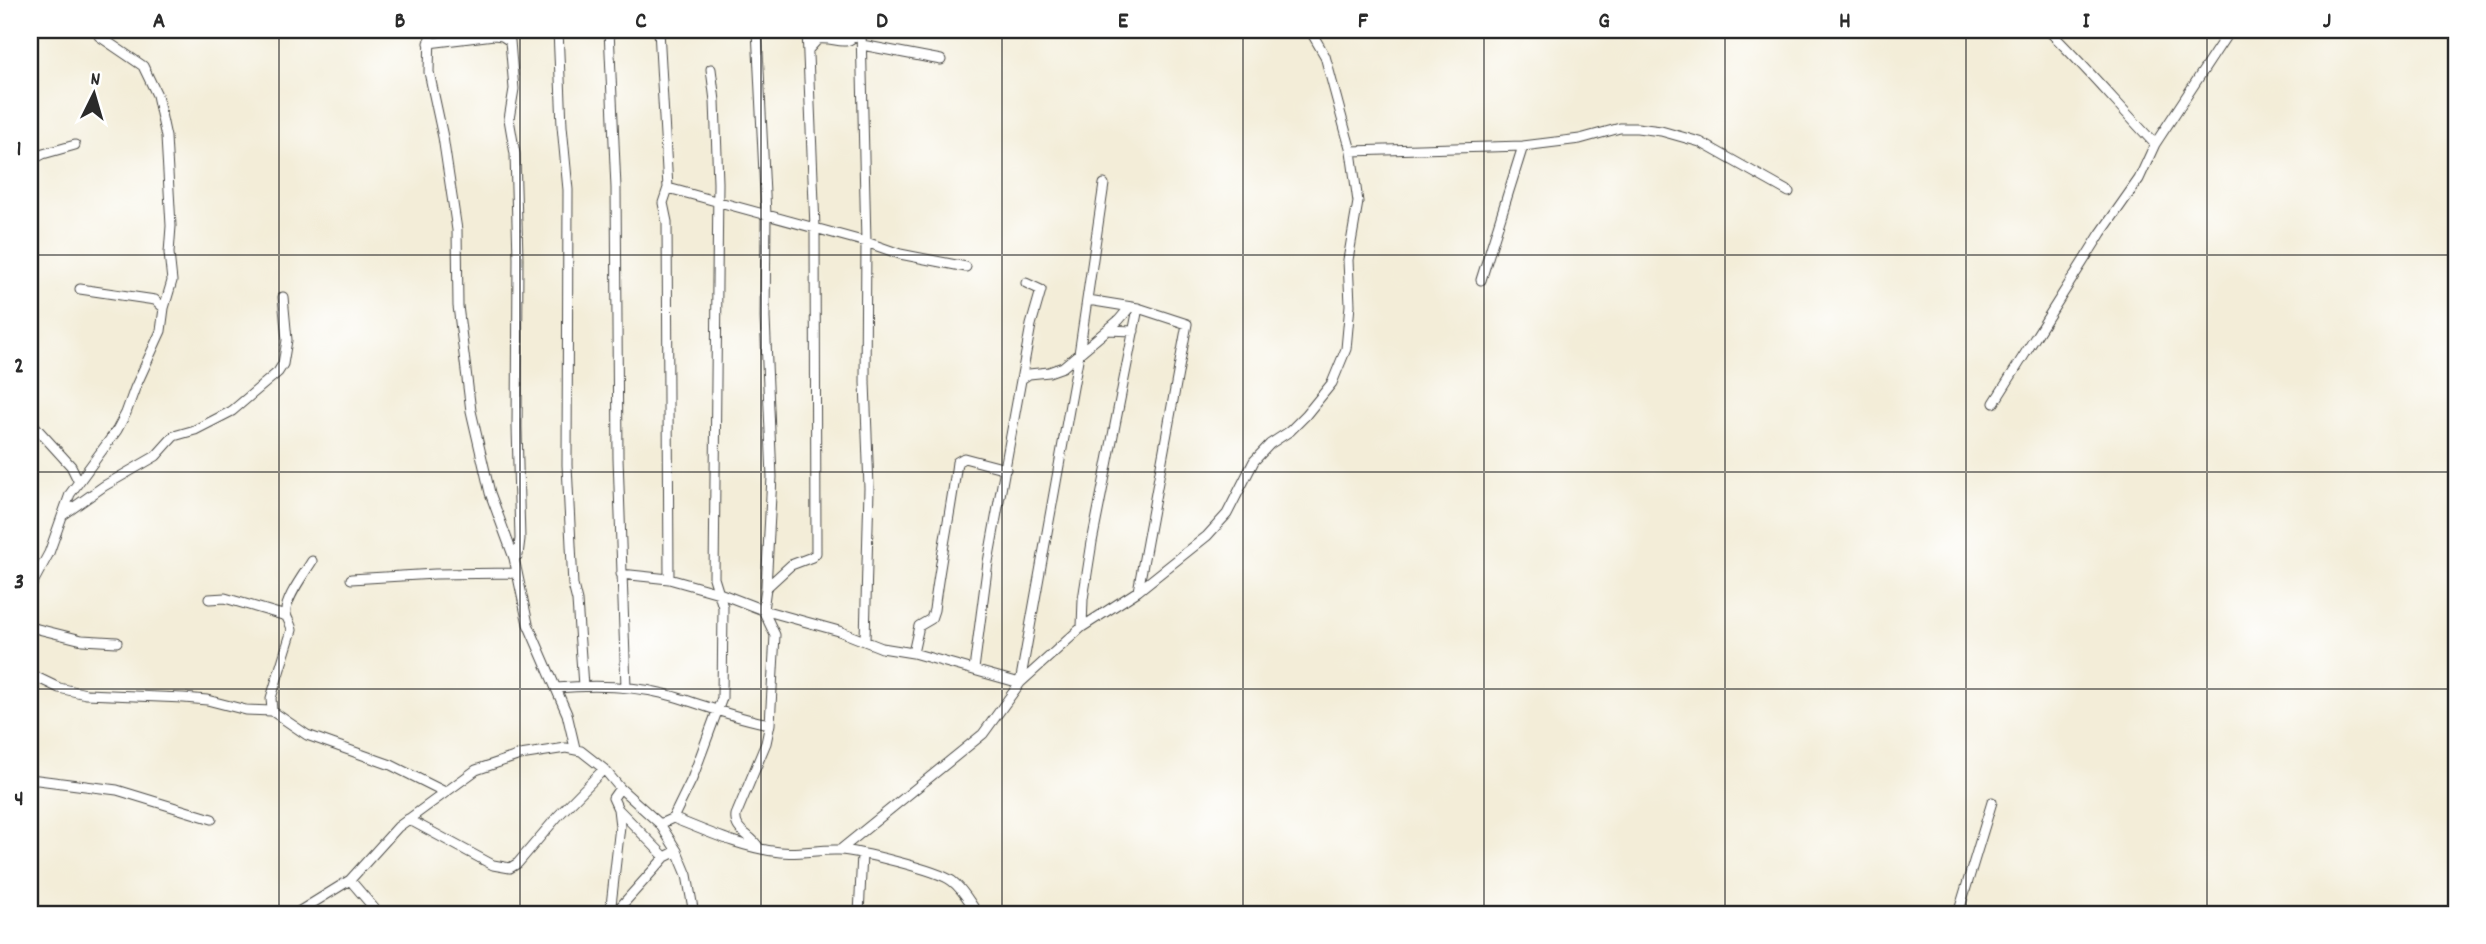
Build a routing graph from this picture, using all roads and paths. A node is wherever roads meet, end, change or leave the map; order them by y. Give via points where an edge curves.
1 (430, 30) edge
2 (558, 30) edge
3 (609, 30) edge
4 (659, 30) edge
5 (757, 30) edge
6 (807, 30) edge
7 (861, 30) edge
8 (1310, 30) edge
9 (2048, 30) edge
10 (2230, 30) edge
11 (99, 36) dead end
12 (429, 43) junction
13 (862, 45) junction
14 (808, 50) junction
15 (941, 60) dead end
16 (711, 69) dead end
17 (2155, 144) junction
18 (75, 145) dead end
19 (1523, 146) junction
20 (1351, 151) junction
21 (30, 161) edge
22 (1104, 184) dead end
23 (668, 188) junction
24 (1788, 192) dead end
25 (716, 200) junction
26 (766, 215) junction
27 (814, 228) junction
28 (866, 242) junction
29 (966, 267) dead end
30 (1481, 280) dead end
31 (1026, 283) dead end
32 (80, 289) dead end
33 (284, 297) dead end
34 (1088, 300) junction
35 (1134, 307) junction
36 (164, 308) junction
37 (1107, 330) junction
38 (1134, 331) junction
39 (1079, 354) junction
40 (1023, 378) junction
41 (1994, 403) dead end
42 (30, 421) edge
43 (1006, 469) junction
44 (78, 480) junction
45 (63, 515) junction
46 (514, 558) junction
47 (312, 561) dead end
48 (517, 573) junction
49 (621, 574) junction
50 (351, 579) dead end
51 (669, 579) junction
52 (30, 588) edge
53 (766, 588) junction
54 (1138, 591) junction
55 (719, 593) junction
56 (209, 599) dead end
57 (763, 610) junction
58 (286, 616) junction
59 (30, 626) edge
60 (1082, 627) junction
61 (865, 640) junction
62 (117, 642) dead end
63 (913, 653) junction
64 (974, 669) junction
65 (30, 674) edge
66 (1020, 683) junction
67 (583, 686) junction
68 (626, 687) junction
69 (556, 688) junction
70 (272, 711) junction
71 (718, 712) junction
72 (770, 724) junction
73 (575, 748) junction
74 (604, 769) junction
75 (30, 779) edge
76 (620, 789) junction
77 (445, 792) junction
78 (1992, 802) dead end
79 (618, 809) junction
80 (673, 818) junction
81 (212, 819) dead end
82 (408, 819) junction
83 (660, 824) junction
84 (759, 848) junction
85 (839, 850) junction
86 (677, 851) junction
87 (862, 854) junction
88 (665, 857) junction
89 (350, 880) junction
90 (295, 914) edge
91 (379, 914) edge
92 (612, 914) edge
93 (694, 914) edge
94 (859, 914) edge
95 (978, 914) edge
96 (1958, 914) edge

1 - 12 street
2 - 67 street via 568,190 567,465
3 - 49 street via 616,188
4 - 23 street
5 - 26 street
6 - 14 street
7 - 13 street
7 - 14 street via 844,43 818,39
8 - 20 street via 1325,56
9 - 17 street
10 - 17 street
11 - 36 street via 143,66 163,117 173,275
12 - 46 street via 429,72 457,230 456,272 467,384 490,493
12 - 46 street via 494,35 510,41 513,89 509,119 515,154 518,258 520,539
13 - 15 street
13 - 28 street
14 - 27 street
16 - 25 street
17 - 41 street via 2139,179
18 - 21 street
19 - 20 street
19 - 24 street via 1580,139 1620,128 1661,131 1717,150
19 - 30 street
20 - 54 street via 1358,202 1348,260 1348,333 1340,367 1306,415 1254,461 1227,514 1171,568
22 - 34 street
23 - 25 street
23 - 51 street via 663,203 667,222
25 - 26 street
25 - 55 street via 715,579
26 - 27 street
26 - 53 street via 772,477
27 - 28 street
27 - 53 street via 817,553 791,565
28 - 29 street
28 - 61 street via 869,526
31 - 40 street via 1041,290
32 - 36 street via 155,300
33 - 45 street via 287,340 278,372 232,411 174,436 156,456
34 - 35 street
34 - 39 street
35 - 37 street
35 - 38 street
35 - 54 street via 1188,324
36 - 44 street via 161,331 126,413
37 - 38 street
37 - 39 street
38 - 60 street via 1092,542
39 - 40 street via 1057,370
39 - 66 street
40 - 43 street
42 - 44 street
43 - 63 street via 964,458 957,462 934,610 931,619 919,626
43 - 64 street
44 - 45 street
45 - 52 street
46 - 48 street
47 - 58 street via 298,581
48 - 50 street
48 - 69 street via 528,624
49 - 51 street
49 - 68 street
51 - 55 street
53 - 57 street
54 - 60 street
55 - 57 street
55 - 71 street via 723,680
56 - 58 street via 225,598
57 - 61 street
57 - 72 street via 775,635
58 - 70 street via 292,630 271,698
59 - 62 street via 82,640
60 - 66 street
61 - 63 street
63 - 64 street
64 - 66 street
65 - 70 street via 86,694 195,699
66 - 85 street via 984,734
67 - 68 street
67 - 69 street
68 - 71 street
69 - 73 street
70 - 77 street via 307,735 391,765
71 - 72 street
71 - 80 street
72 - 84 street via 735,822
73 - 74 street
73 - 77 street via 532,752 488,765
74 - 76 street
74 - 82 street via 510,868 493,865
75 - 81 street via 117,790
76 - 79 street via 612,798
76 - 83 street
77 - 82 street
78 - 96 street
79 - 88 street
79 - 92 street
80 - 83 street
80 - 84 street
82 - 89 street
83 - 86 street
84 - 85 street
85 - 87 street
86 - 88 street
86 - 93 street
87 - 94 street
87 - 95 street via 942,874 959,887
88 - 92 street
89 - 90 street
89 - 91 street

